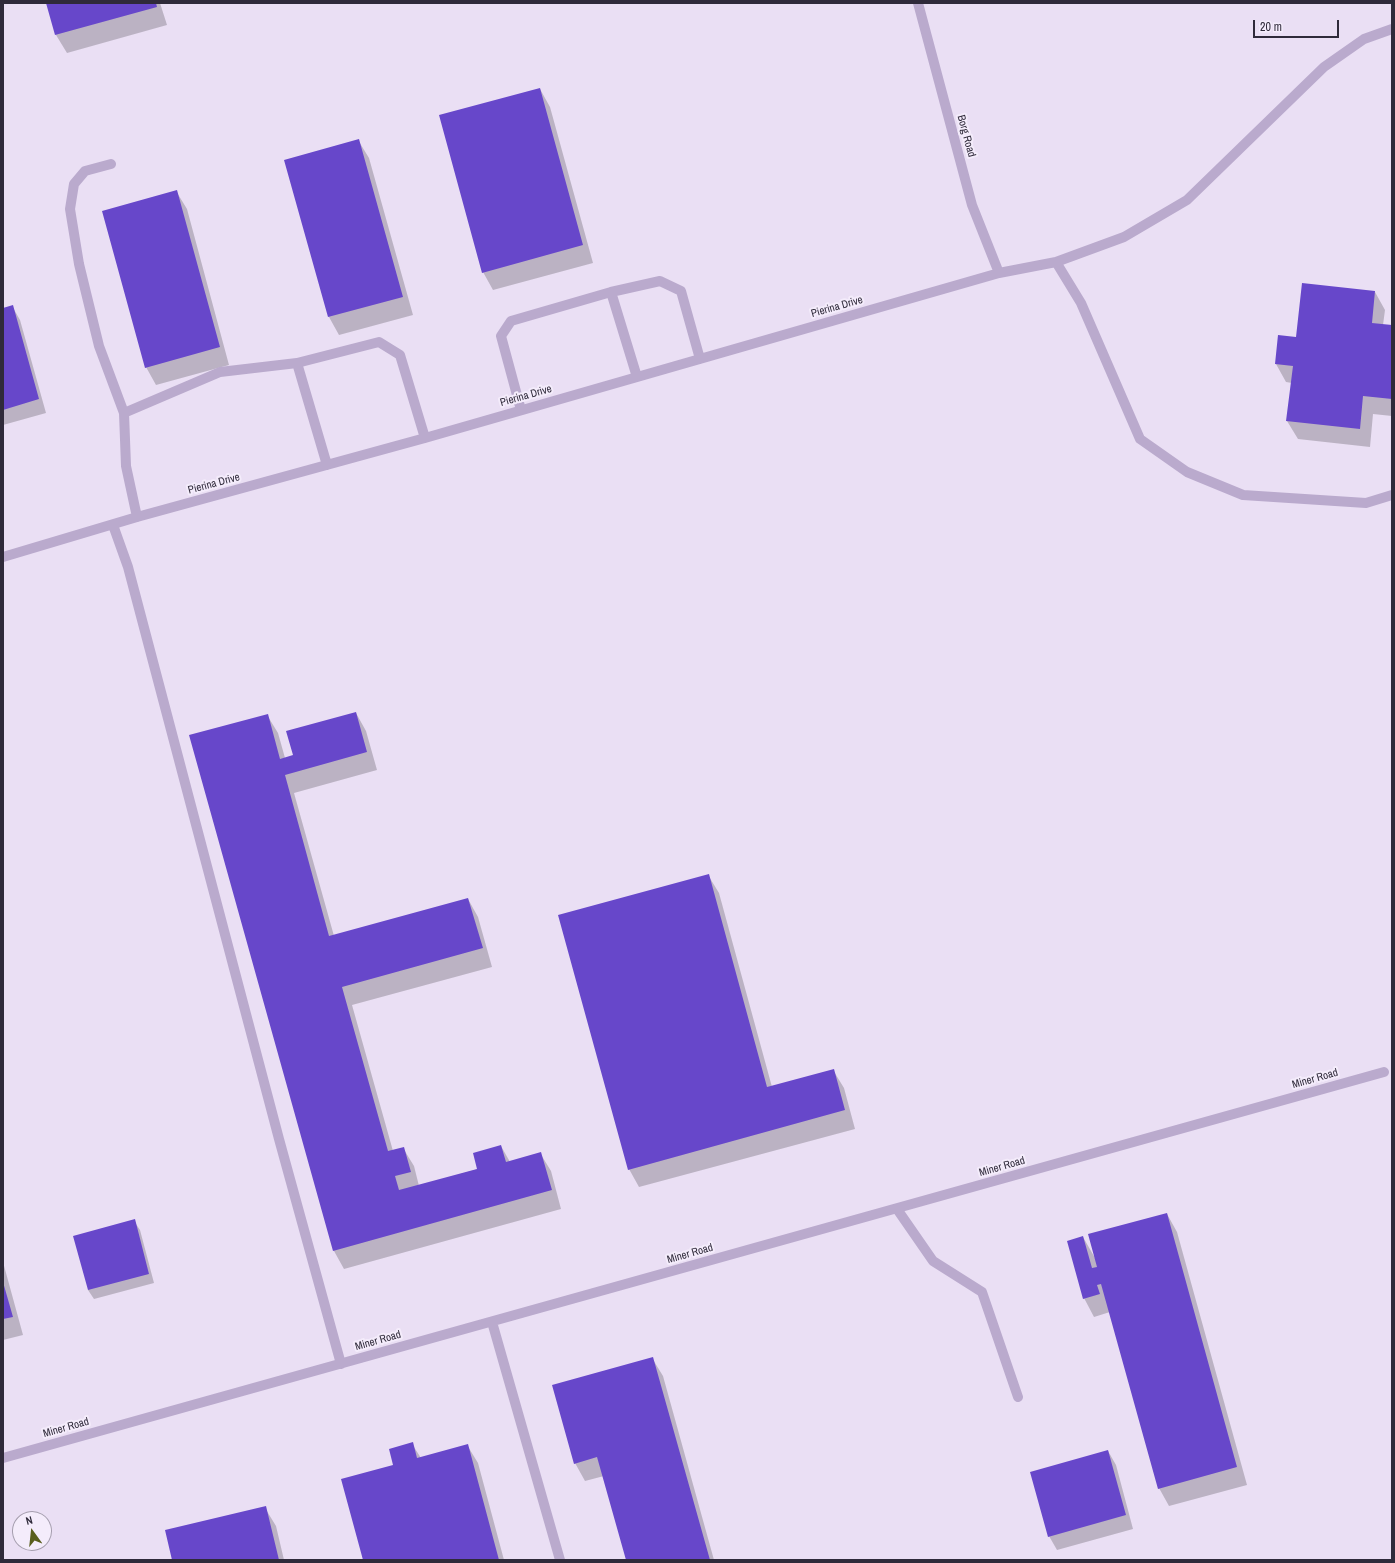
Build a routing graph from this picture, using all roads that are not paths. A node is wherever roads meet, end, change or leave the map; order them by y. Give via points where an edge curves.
1 (918, 3) edge
2 (1392, 29) edge
3 (111, 164) dead end
4 (1056, 262) junction
5 (999, 273) junction
6 (611, 292) junction
7 (700, 359) junction
8 (297, 363) junction
9 (637, 377) junction
10 (521, 410) junction
11 (124, 413) junction
12 (425, 438) junction
13 (326, 465) junction
14 (1392, 496) edge
15 (136, 518) junction
16 (113, 525) junction
17 (3, 557) edge
18 (1384, 1072) dead end
19 (897, 1208) junction
20 (492, 1322) junction
21 (341, 1364) junction
22 (1018, 1397) dead end
23 (3, 1458) edge
24 (560, 1560) edge

1 - 5 street, Borg Road via 972,204
2 - 4 street, Pierina Drive via 1364,39 1324,67 1187,200 1124,237
3 - 11 street via 85,172 74,184 70,209 79,264 99,346
4 - 5 street, Pierina Drive
4 - 14 street via 1081,303 1140,439 1188,472 1243,495 1366,503
5 - 7 street, Pierina Drive
6 - 7 street via 660,281 681,291
6 - 9 street
6 - 10 street via 511,321 501,336
7 - 9 street, Pierina Drive
8 - 11 street via 220,372
8 - 12 street via 380,342 400,354
8 - 13 street
9 - 10 street, Pierina Drive
10 - 12 street, Pierina Drive
11 - 15 street via 126,466
12 - 13 street, Pierina Drive
13 - 15 street, Pierina Drive
15 - 16 street, Pierina Drive
16 - 17 street, Pierina Drive
16 - 21 street via 128,568
18 - 19 street, Miner Road
19 - 20 street, Miner Road
19 - 22 street via 933,1261 982,1292
20 - 21 street, Miner Road
20 - 24 street
21 - 23 street, Miner Road

